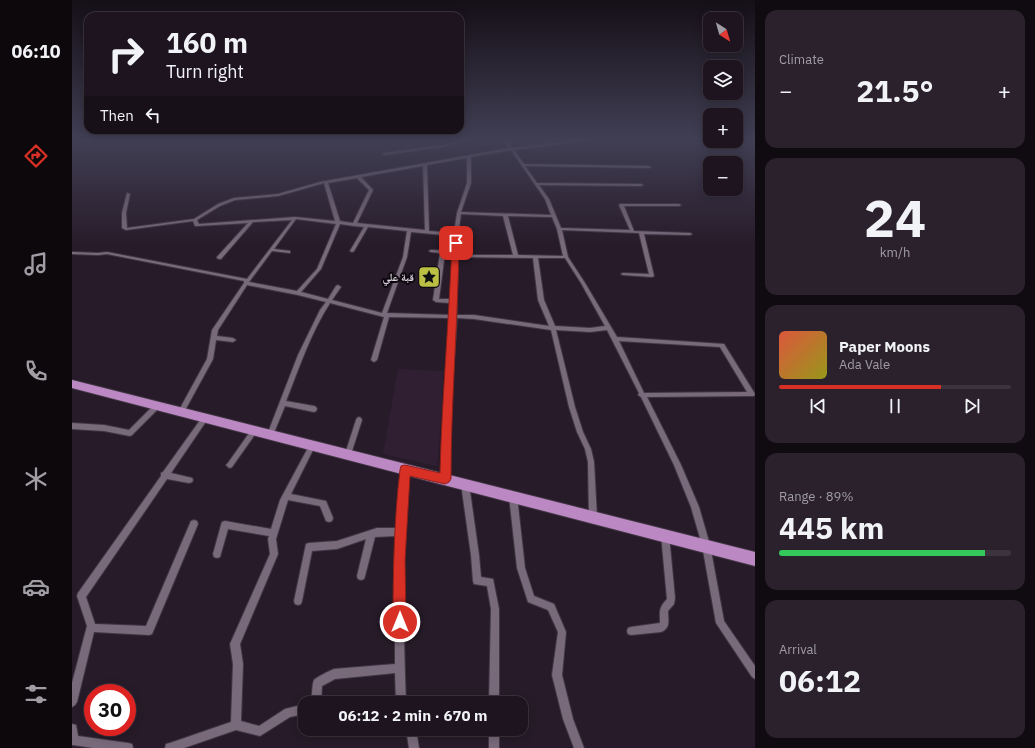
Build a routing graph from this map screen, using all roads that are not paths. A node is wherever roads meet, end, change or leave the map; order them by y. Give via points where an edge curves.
1 (364, 175) edge
2 (425, 175) edge
3 (468, 175) edge
4 (530, 175) edge
5 (358, 176) junction
6 (326, 182) junction
7 (537, 184) junction
8 (641, 185) dead end
9 (128, 194) dead end
10 (679, 205) dead end
11 (459, 213) junction
12 (505, 214) junction
13 (554, 216) junction
14 (295, 218) junction
15 (195, 220) junction
16 (252, 221) junction
17 (338, 223) junction
18 (354, 225) junction
19 (366, 226) junction
20 (559, 229) junction
21 (409, 230) junction
22 (632, 231) junction
23 (428, 232) junction
24 (641, 232) junction
25 (690, 234) dead end
26 (456, 235) junction
27 (273, 250) junction
28 (352, 251) dead end
29 (432, 251) dead end
30 (443, 251) junction
31 (288, 252) dead end
32 (72, 253) edge
33 (455, 254) junction
34 (516, 257) junction
35 (535, 257) junction
36 (219, 258) dead end
37 (566, 258) junction
38 (623, 274) dead end
39 (246, 283) junction
40 (338, 287) dead end
41 (298, 293) junction
42 (330, 301) junction
43 (453, 301) junction
44 (386, 315) junction
45 (454, 316) junction
46 (553, 328) junction
47 (608, 328) junction
48 (213, 338) junction
49 (233, 340) dead end
50 (615, 340) junction
51 (374, 360) dead end
52 (72, 384) edge
53 (641, 395) junction
54 (284, 403) junction
55 (157, 406) junction
56 (314, 409) dead end
57 (181, 412) junction
58 (205, 418) junction
59 (359, 420) dead end
60 (72, 426) edge
61 (254, 431) junction
62 (270, 435) junction
63 (312, 446) junction
64 (348, 454) junction
65 (230, 465) dead end
66 (405, 470) junction
67 (164, 476) junction
68 (445, 479) junction
69 (189, 480) dead end
70 (465, 484) junction
71 (286, 496) junction
72 (513, 496) junction
73 (593, 517) junction
74 (329, 518) dead end
75 (194, 524) dead end
76 (401, 532) junction
77 (274, 533) junction
78 (371, 535) junction
79 (665, 535) junction
80 (706, 545) junction
81 (217, 554) dead end
82 (755, 559) edge
83 (361, 576) dead end
84 (298, 600) dead end
85 (90, 626) junction
86 (631, 631) dead end
87 (400, 668) junction
88 (755, 674) edge
89 (317, 696) edge
90 (401, 696) edge
91 (494, 696) edge
92 (72, 702) edge
93 (298, 710) edge
94 (236, 725) junction
95 (72, 729) edge
96 (412, 736) edge
97 (494, 736) edge
98 (128, 748) edge
99 (170, 748) edge
100 (414, 748) edge
101 (494, 748) edge
102 (580, 748) edge

1 - 5 street
2 - 23 street
3 - 11 street
4 - 7 street
5 - 6 street
5 - 18 street via 371,190
6 - 15 street via 278,195 234,199
6 - 17 street
7 - 8 street
7 - 13 street
9 - 15 street via 124,213 126,229
10 - 22 street via 621,205
11 - 12 street
11 - 26 street
12 - 13 street
12 - 34 street
13 - 20 street
14 - 16 street
14 - 17 street
14 - 27 street
15 - 16 street via 198,224
16 - 36 street
17 - 18 street
17 - 41 street via 319,269
18 - 19 street
19 - 21 street
19 - 28 street
20 - 22 street
20 - 37 street
21 - 23 street
21 - 44 street via 405,257
22 - 24 street
23 - 26 street
24 - 25 street
24 - 38 street via 652,276
26 - 33 street
27 - 31 street
27 - 39 street
29 - 30 street
30 - 33 street
30 - 43 street via 436,300
32 - 39 street via 107,253 246,280
33 - 34 street
33 - 43 street
34 - 35 street
35 - 37 street
35 - 46 street via 541,300
37 - 47 street
39 - 41 street
39 - 48 street via 215,330
40 - 42 street
41 - 42 street
42 - 44 street
42 - 54 street via 301,355
43 - 45 street
44 - 45 street
44 - 51 street
45 - 46 street
45 - 68 street
46 - 47 street
46 - 73 street via 572,407 591,462
47 - 50 street
48 - 49 street
48 - 57 street via 210,359
50 - 53 street
50 - 53 street via 722,345 752,394
52 - 55 highway
53 - 80 street via 695,507
54 - 56 street
54 - 62 street
55 - 57 highway
55 - 60 street via 130,433
57 - 58 highway
58 - 61 highway
58 - 67 street
59 - 64 street
61 - 62 highway
61 - 65 street
62 - 63 highway
63 - 64 highway
63 - 71 street
64 - 66 highway
66 - 68 highway
66 - 76 street
67 - 69 street
67 - 85 street via 81,596
68 - 70 highway
70 - 72 highway
70 - 91 street via 477,580 490,582 495,609
71 - 74 street via 323,503
71 - 77 street
72 - 73 highway
72 - 102 street via 521,568 531,599 551,606 562,632 557,675 568,719
73 - 79 highway
75 - 85 street via 149,631
76 - 78 street via 377,532
76 - 87 street
77 - 81 street via 225,525
77 - 94 street via 274,554 235,644 238,664
78 - 83 street
78 - 84 street via 337,546 309,546
79 - 80 highway
79 - 86 street via 671,598 663,612 664,625 661,628
80 - 82 highway
80 - 88 street via 720,623
85 - 92 street
87 - 89 street via 334,674 318,683
87 - 90 street
93 - 94 street via 288,712 260,731
94 - 99 street
95 - 98 street via 74,740
96 - 100 street
97 - 101 street

